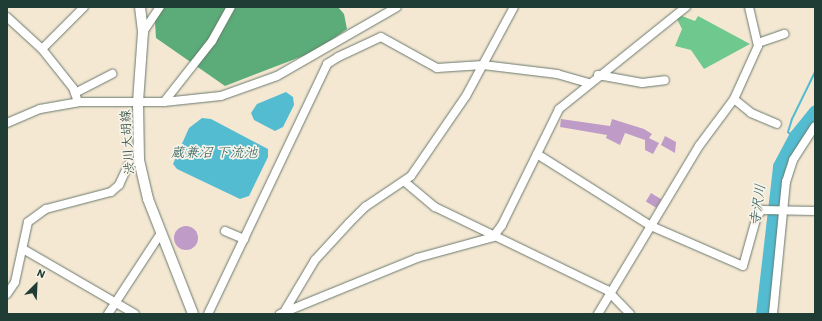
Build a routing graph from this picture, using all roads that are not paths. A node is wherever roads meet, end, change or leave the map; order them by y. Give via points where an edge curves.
1 (84, 7) edge
2 (140, 7) edge
3 (160, 7) edge
4 (231, 7) edge
5 (397, 7) edge
6 (514, 7) edge
7 (686, 7) edge
8 (749, 7) edge
9 (7, 17) edge
10 (143, 32) junction
11 (784, 34) dead end
12 (758, 43) junction
13 (332, 46) junction
14 (42, 49) junction
15 (338, 57) junction
16 (483, 65) junction
17 (112, 74) dead end
18 (598, 75) junction
19 (665, 80) dead end
20 (589, 83) junction
21 (75, 93) junction
22 (734, 99) junction
23 (78, 102) junction
24 (138, 102) junction
25 (164, 102) junction
26 (7, 122) edge
27 (777, 124) dead end
28 (815, 126) edge
29 (537, 154) junction
30 (139, 160) junction
31 (405, 182) junction
32 (780, 208) junction
33 (815, 211) edge
34 (651, 226) junction
35 (225, 231) dead end
36 (161, 233) junction
37 (493, 237) junction
38 (244, 239) junction
39 (23, 249) junction
40 (610, 293) junction
41 (7, 294) edge
42 (115, 303) junction
43 (282, 313) edge
44 (108, 314) edge
45 (135, 314) edge
46 (193, 314) edge
47 (208, 314) edge
48 (598, 314) edge
49 (630, 314) edge
50 (773, 314) edge

1 - 14 street
2 - 10 main road, 渋川大胡線
3 - 10 street
4 - 25 street via 212,42
5 - 13 street
6 - 16 street
7 - 18 street
8 - 12 street
9 - 14 street
10 - 24 main road, 渋川大胡線
11 - 12 street
12 - 22 street
13 - 15 street
13 - 25 street via 277,76 221,96
14 - 21 street
15 - 16 street via 362,49 381,37 437,68
15 - 38 street via 327,64
16 - 20 street via 557,74
16 - 31 street via 466,96
17 - 21 street
18 - 19 street via 642,83
18 - 20 street
20 - 29 street via 559,109
21 - 23 street
22 - 27 street via 751,113
22 - 34 street via 699,146
23 - 24 street
23 - 26 street via 40,109
24 - 25 street
24 - 30 main road, 渋川大胡線
28 - 32 street via 793,160
29 - 34 street
29 - 37 street via 502,225
30 - 36 main road, 渋川大胡線 via 148,199
30 - 39 street via 128,164 119,185 111,192 46,209 28,222
31 - 37 street via 435,207
31 - 43 street via 365,207 349,223 315,260
32 - 33 street
32 - 34 street via 765,209 757,216 743,266
32 - 50 street
34 - 40 street
35 - 38 street
36 - 42 street
36 - 46 main road, 渋川大胡線
37 - 40 street
37 - 43 street via 428,255
38 - 47 street
39 - 41 street via 15,282
39 - 42 street
40 - 48 street
40 - 49 street
42 - 44 street
42 - 45 street

